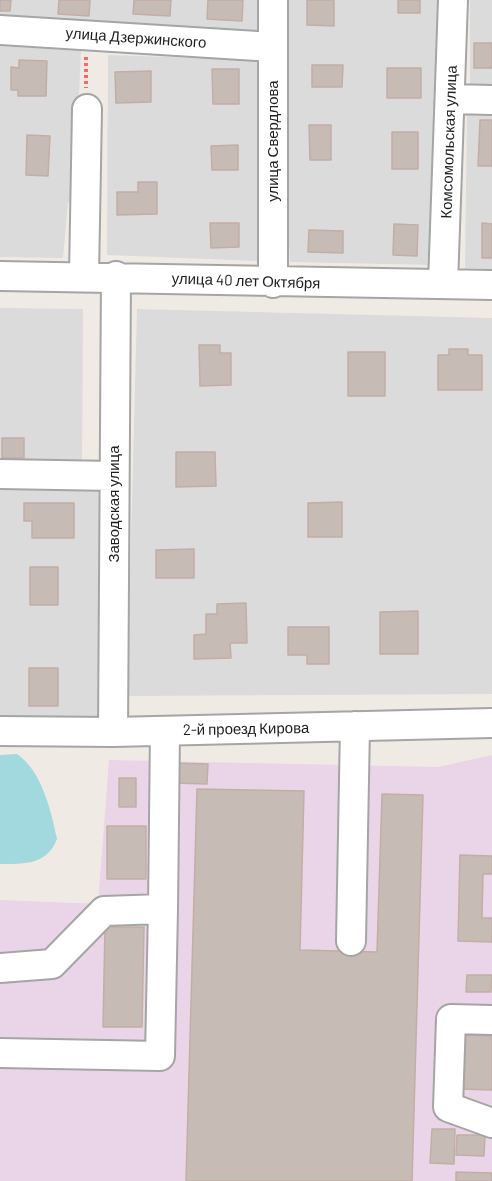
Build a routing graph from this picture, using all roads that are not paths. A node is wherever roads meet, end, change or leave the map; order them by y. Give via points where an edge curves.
1 (273, 0) edge
2 (453, 0) edge
3 (0, 30) edge
4 (273, 47) junction
5 (451, 99) junction
6 (492, 99) edge
7 (87, 109) road end
8 (0, 276) edge
9 (84, 276) junction
10 (116, 276) junction
11 (273, 283) junction
12 (443, 284) junction
13 (492, 285) edge
14 (0, 474) edge
15 (114, 476) junction
16 (492, 723) edge
17 (355, 726) junction
18 (165, 730) junction
19 (0, 731) edge
20 (113, 732) junction
21 (163, 909) junction
22 (351, 941) dead end
23 (0, 968) edge
24 (492, 1020) edge
25 (0, 1053) edge
26 (492, 1123) edge

1 - 4 street, улица Свердлова
2 - 5 street, Комсомольская улица
3 - 4 street, улица Дзержинского
4 - 11 street, улица Свердлова
5 - 6 street
5 - 12 street, Комсомольская улица
7 - 9 street
8 - 9 street, улица 40 лет Октября
9 - 10 street, улица 40 лет Октября
10 - 11 street, улица 40 лет Октября
10 - 15 street, Заводская улица
11 - 12 street, улица 40 лет Октября
12 - 13 street, улица 40 лет Октября
14 - 15 street
15 - 20 street, Заводская улица
16 - 17 street, 2-й проезд Кирова
17 - 18 street, 2-й проезд Кирова
17 - 22 street
18 - 20 street, 2-й проезд Кирова
18 - 21 street
19 - 20 street, 2-й проезд Кирова
21 - 23 street via 104,911 52,964
21 - 25 street via 160,1056
24 - 26 street via 451,1019 448,1107

